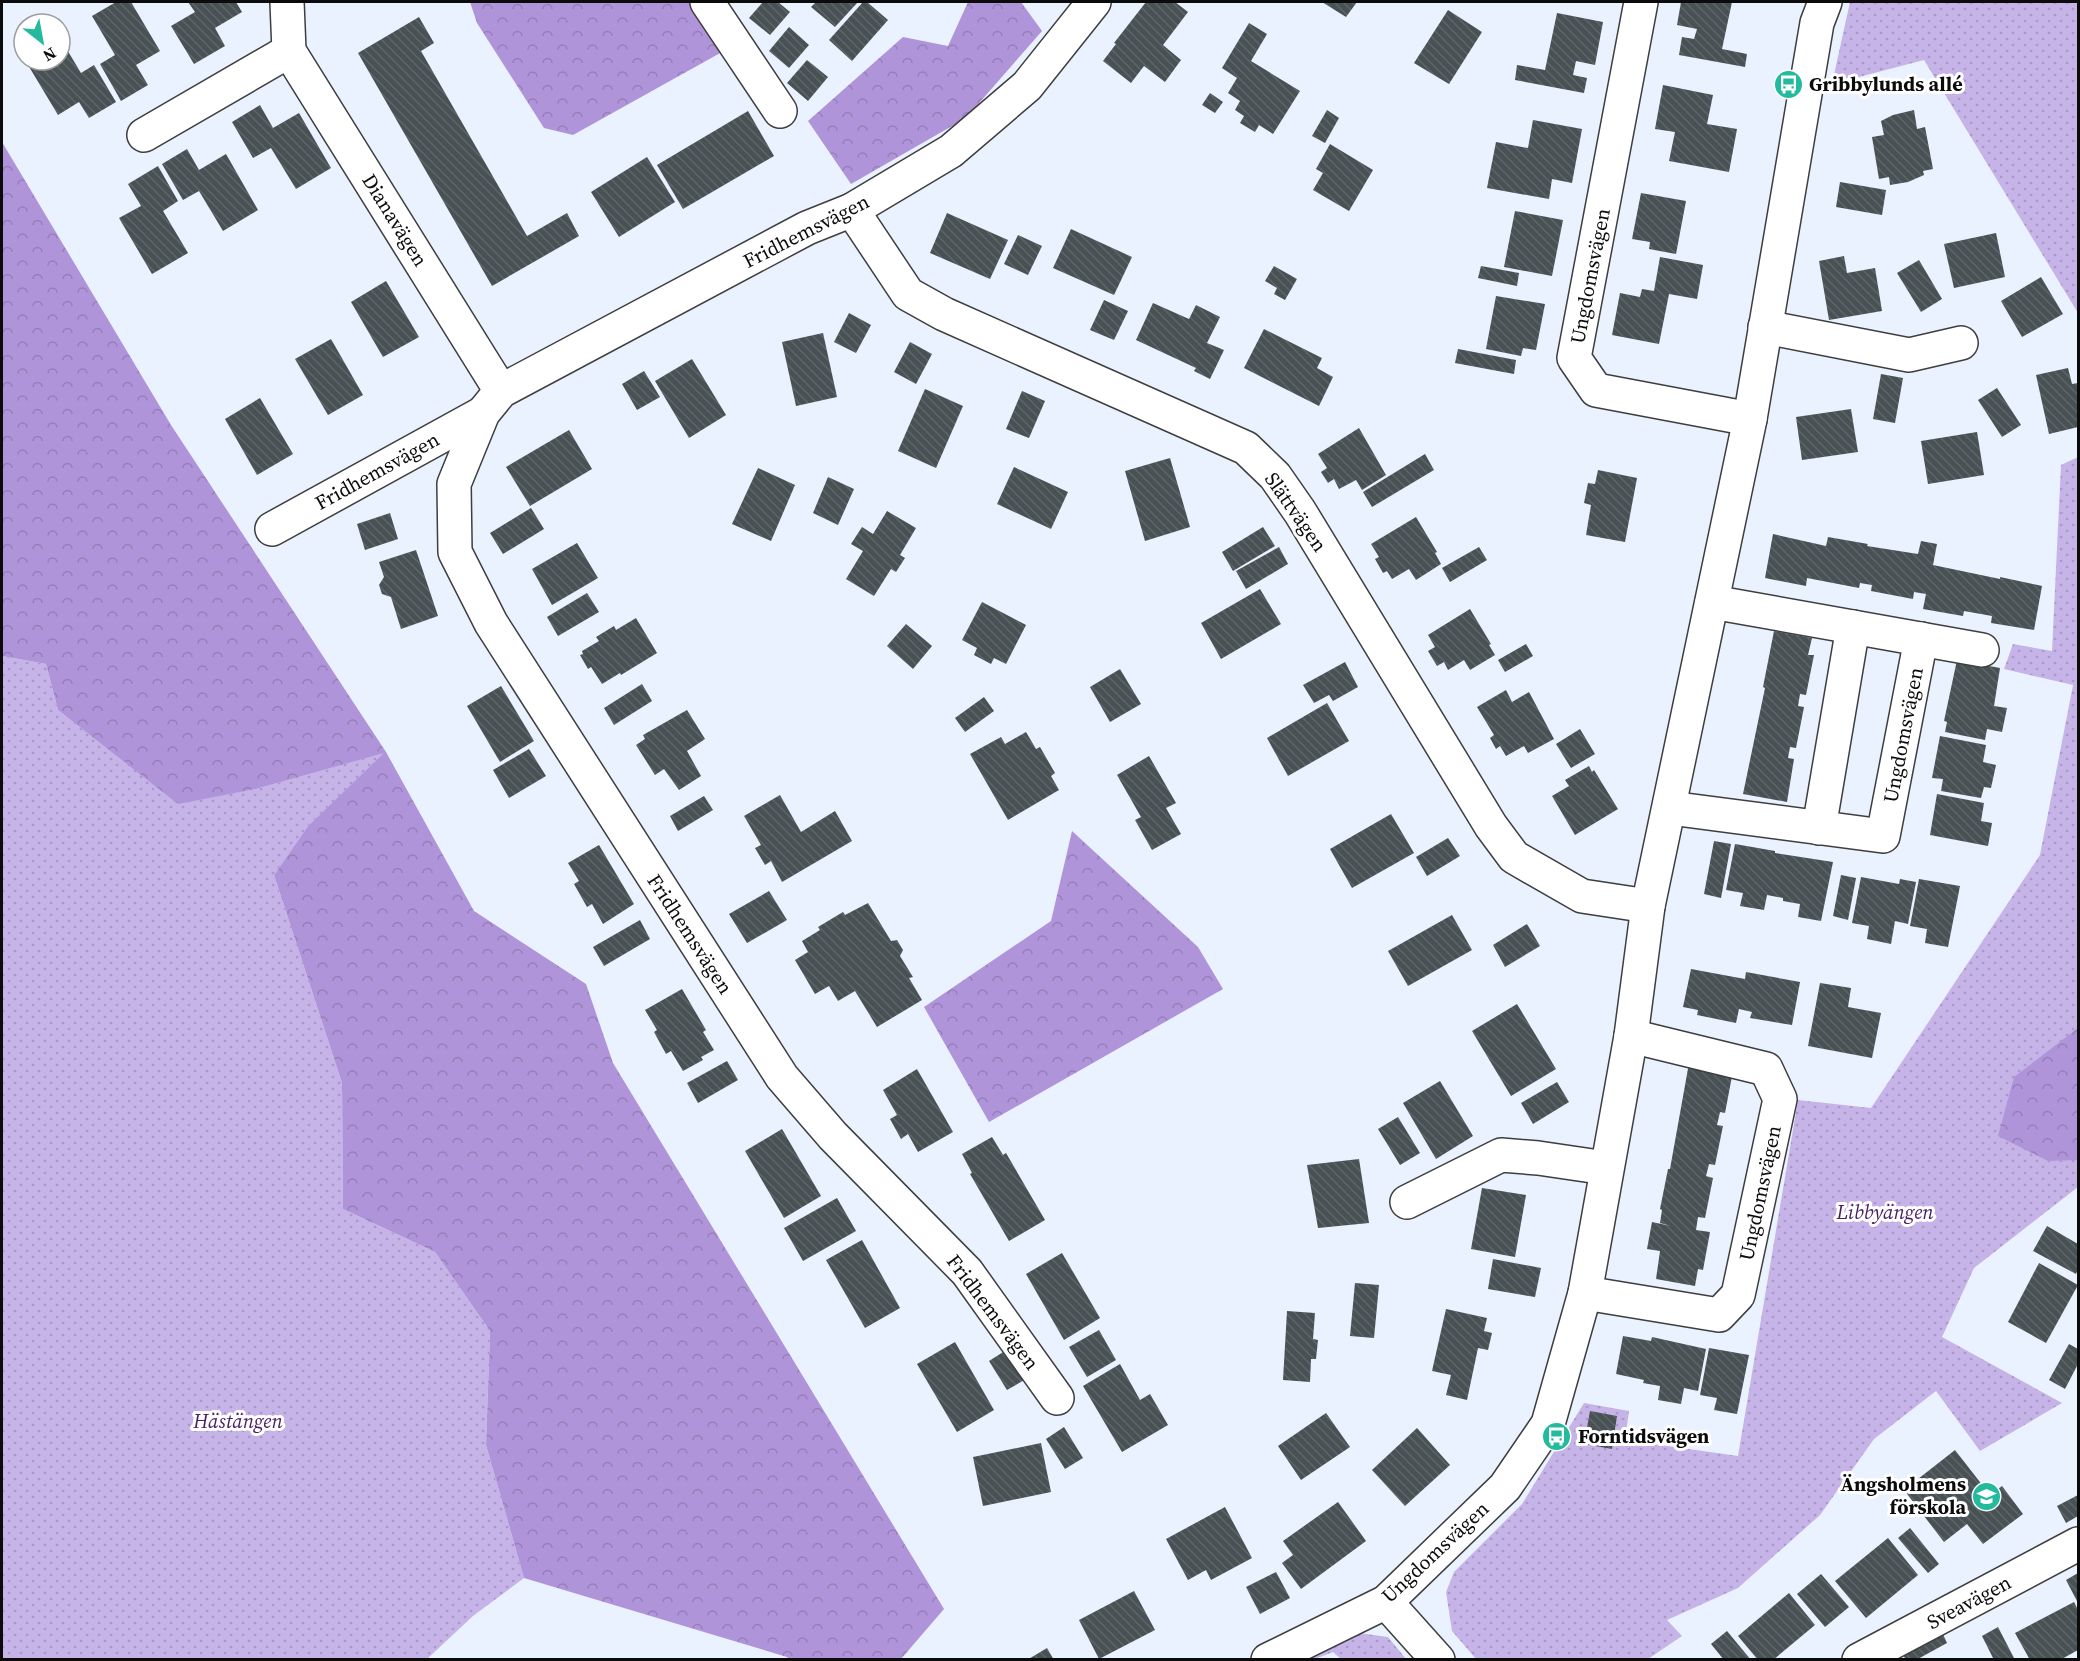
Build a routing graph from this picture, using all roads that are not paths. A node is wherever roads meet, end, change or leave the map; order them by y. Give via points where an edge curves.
1 (287, 2) edge
2 (707, 2) edge
3 (1094, 2) edge
4 (1641, 2) edge
5 (1825, 2) edge
6 (290, 51) junction
7 (780, 111) dead end
8 (144, 135) dead end
9 (852, 210) junction
10 (1765, 327) junction
11 (1961, 343) dead end
12 (492, 402) junction
13 (1750, 419) junction
14 (272, 529) dead end
15 (1712, 602) junction
16 (1853, 627) junction
17 (1921, 639) junction
18 (1982, 650) dead end
19 (1670, 808) junction
20 (1819, 828) junction
21 (1648, 906) junction
22 (1630, 1036) junction
23 (1606, 1168) junction
24 (1407, 1202) dead end
25 (1585, 1293) junction
26 (1057, 1398) dead end
27 (2079, 1544) edge
28 (1386, 1602) junction
29 (1268, 1659) edge
30 (1438, 1659) edge
31 (1859, 1659) edge

1 - 6 street, Dianavägen
2 - 7 street
3 - 9 street, Fridhemsvägen via 1027,86 1000,110 951,151
4 - 13 street, Ungdomsvägen via 1574,358 1596,390
5 - 10 street, Ungdomsvägen via 1817,23
6 - 8 street
6 - 12 street, Dianavägen
9 - 12 street, Fridhemsvägen via 807,228
9 - 21 street, Slättvägen via 908,294 944,314 1246,448 1275,476 1300,512 1491,826 1514,857 1582,896
10 - 11 street via 1908,356
10 - 13 street, Ungdomsvägen
12 - 14 street, Fridhemsvägen
12 - 26 street, Fridhemsvägen via 454,484 455,552 491,622 782,1077 833,1136 967,1272
13 - 15 street, Ungdomsvägen
15 - 16 street, Ungdomsvägen
15 - 19 street, Ungdomsvägen
16 - 17 street, Ungdomsvägen
16 - 20 street
17 - 18 street, Ungdomsvägen
17 - 20 street, Ungdomsvägen via 1883,836
19 - 20 street, Ungdomsvägen
19 - 21 street, Ungdomsvägen
21 - 22 street, Ungdomsvägen
22 - 23 street, Ungdomsvägen
22 - 25 street, Ungdomsvägen via 1766,1070 1780,1099 1738,1295 1719,1315
23 - 24 street via 1501,1155
23 - 25 street, Ungdomsvägen
25 - 28 street, Ungdomsvägen via 1548,1424 1504,1487
27 - 31 street, Sveavägen
28 - 29 street, Ungdomsvägen
28 - 30 street

